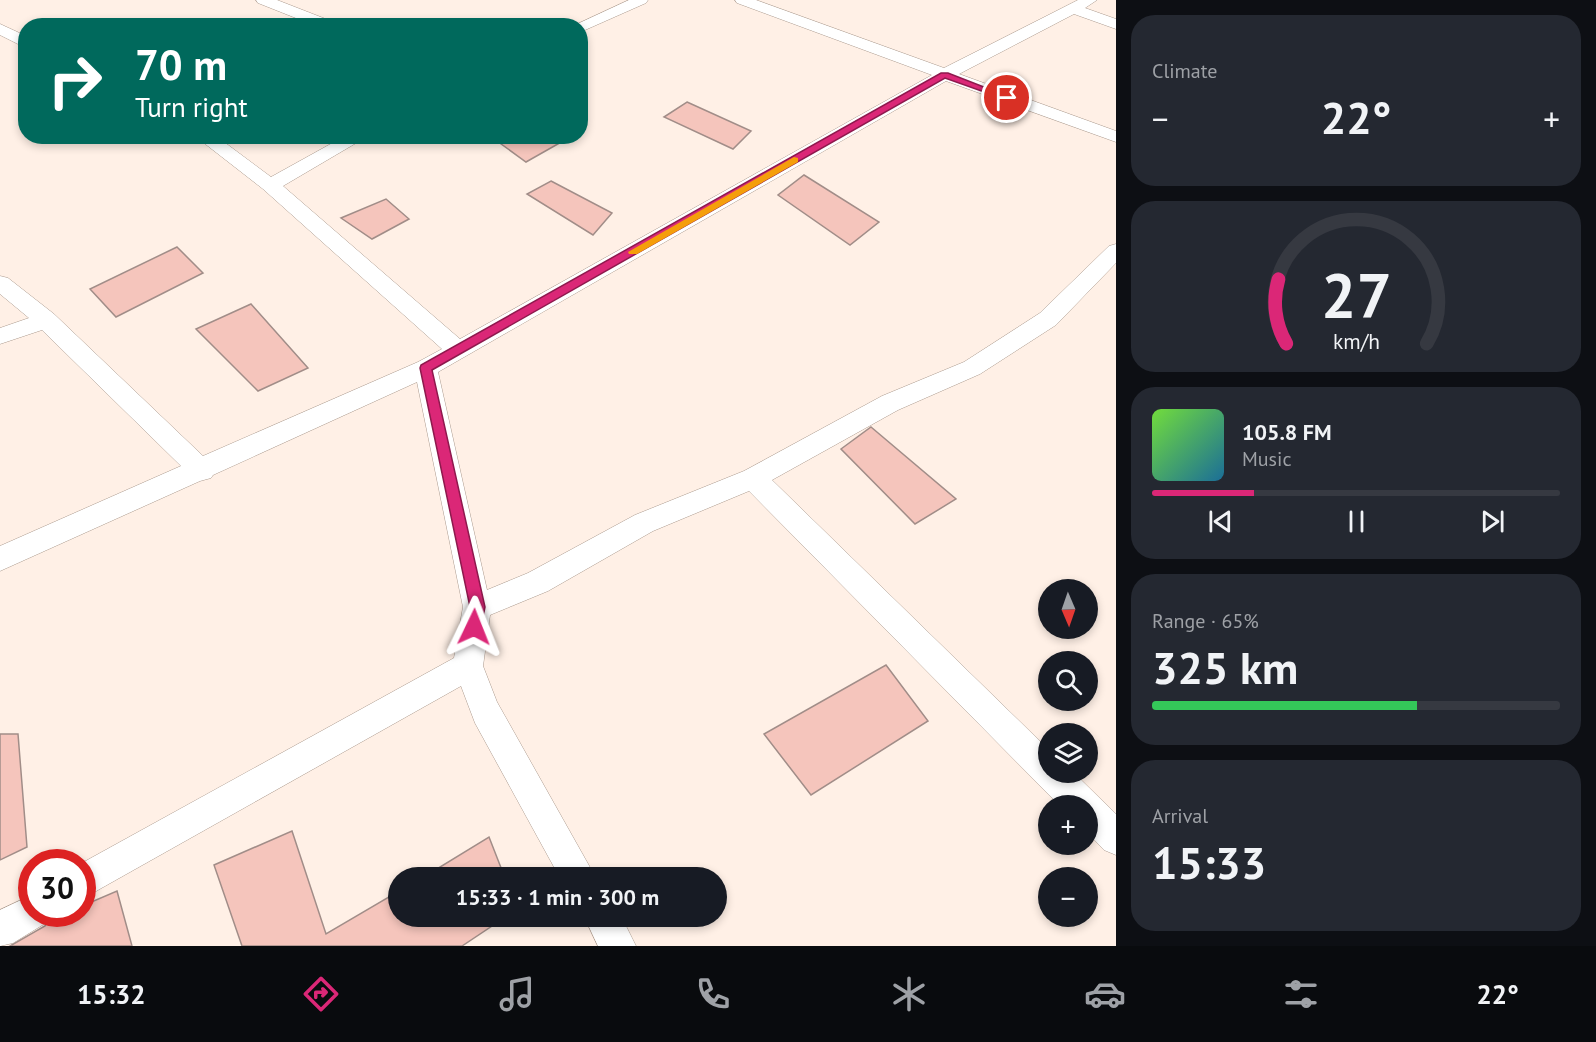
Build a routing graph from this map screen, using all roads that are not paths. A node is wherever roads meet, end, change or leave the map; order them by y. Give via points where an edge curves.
1 (641, 0) edge
2 (742, 0) edge
3 (275, 1) edge
4 (1081, 4) edge
5 (313, 18) edge
6 (588, 23) edge
7 (1116, 24) edge
8 (0, 29) edge
9 (18, 39) edge
10 (944, 75) junction
11 (1116, 137) edge
12 (215, 144) edge
13 (344, 144) edge
14 (270, 185) junction
15 (1116, 251) edge
16 (0, 283) edge
17 (46, 320) junction
18 (0, 336) edge
19 (459, 351) junction
20 (426, 368) junction
21 (202, 471) junction
22 (753, 478) junction
23 (0, 560) edge
24 (477, 607) junction
25 (468, 666) junction
26 (1038, 761) edge
27 (1060, 783) edge
28 (1072, 795) edge
29 (1098, 820) edge
30 (1116, 838) edge
31 (573, 867) edge
32 (96, 874) edge
33 (18, 920) edge
34 (608, 927) edge
35 (0, 930) edge
36 (618, 946) edge

1 - 6 street
2 - 10 street
3 - 5 street
4 - 7 street
4 - 10 street
8 - 9 street
10 - 11 street
10 - 19 street
12 - 14 street
13 - 14 street
14 - 19 street
15 - 22 street via 1048,320 981,362 890,403
16 - 17 street
17 - 18 street
17 - 21 street
19 - 20 street
20 - 21 street
20 - 24 street
21 - 23 street
22 - 24 street via 644,523 538,582
22 - 26 street
24 - 25 street
25 - 31 street via 486,712
25 - 32 street
27 - 28 street
29 - 30 street
33 - 35 street
34 - 36 street

